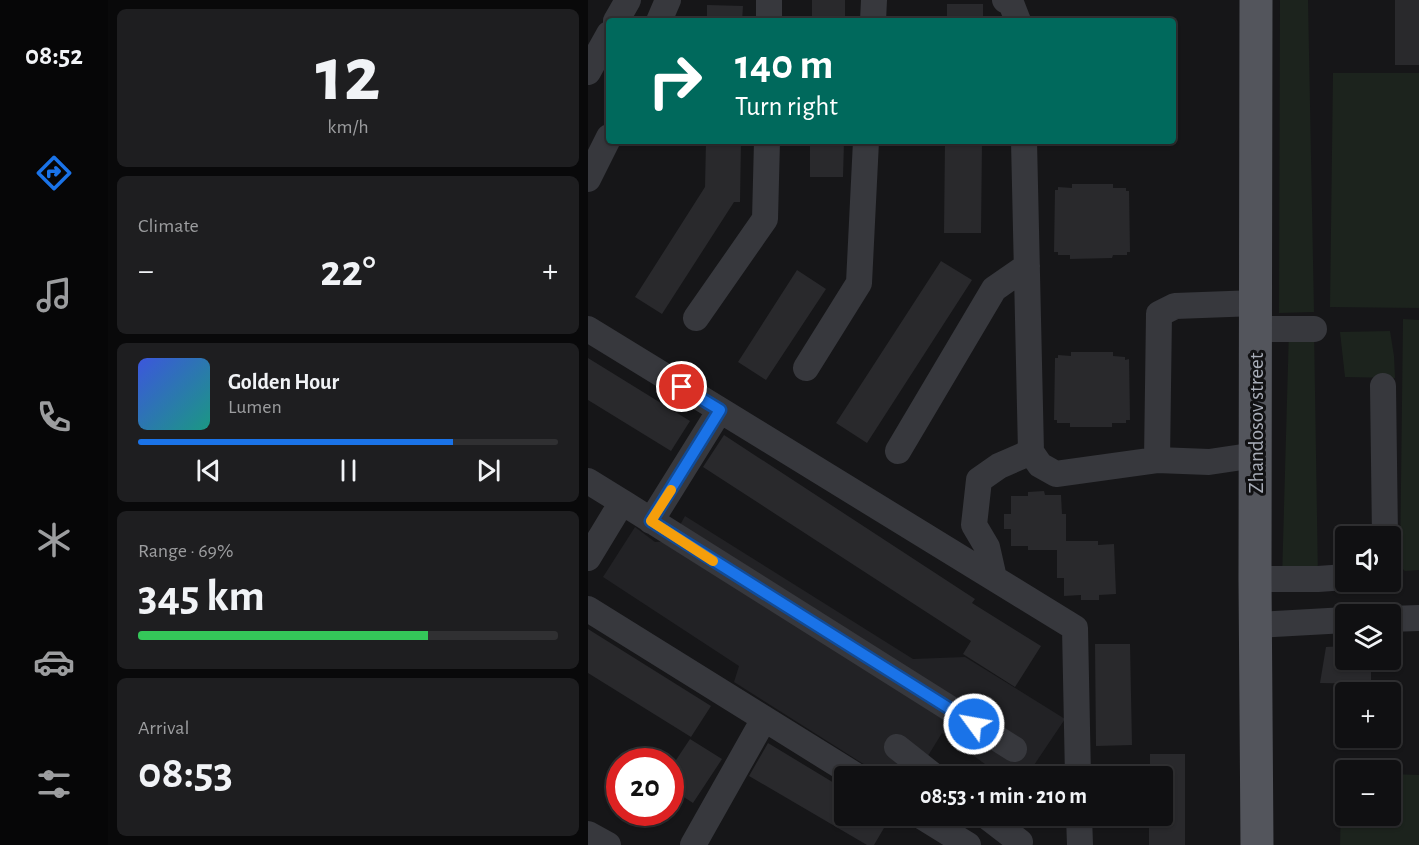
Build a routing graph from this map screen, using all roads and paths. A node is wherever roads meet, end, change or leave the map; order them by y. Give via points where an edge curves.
1 (628, 0) edge
2 (668, 0) edge
3 (769, 0) edge
4 (874, 0) edge
5 (1005, 0) edge
6 (1256, 0) edge
7 (618, 18) edge
8 (660, 18) edge
9 (769, 18) edge
10 (873, 18) edge
11 (1017, 18) edge
12 (606, 39) edge
13 (588, 72) edge
14 (606, 143) edge
15 (767, 144) edge
16 (866, 144) edge
17 (1024, 144) edge
18 (588, 179) edge
19 (1027, 266) junction
20 (1256, 316) junction
21 (696, 318) dead end
22 (1314, 328) dead end
23 (588, 329) edge
24 (806, 369) dead end
25 (1383, 386) dead end
26 (720, 410) junction
27 (898, 451) dead end
28 (1031, 452) junction
29 (1256, 455) junction
30 (1157, 460) junction
31 (588, 481) edge
32 (622, 502) junction
33 (651, 521) junction
34 (1385, 526) edge
35 (588, 556) edge
36 (994, 578) junction
37 (1335, 578) edge
38 (1255, 579) junction
39 (588, 609) edge
40 (1419, 618) edge
41 (1401, 619) edge
42 (1335, 621) edge
43 (1256, 625) junction
44 (764, 719) junction
45 (897, 747) dead end
46 (1014, 749) dead end
47 (840, 766) edge
48 (921, 766) edge
49 (1078, 766) edge
50 (937, 826) edge
51 (1000, 826) edge
52 (1079, 826) edge
53 (588, 834) edge
54 (1024, 844) edge
55 (608, 845) edge
56 (693, 845) edge
57 (968, 845) edge
58 (1080, 845) edge
59 (1257, 845) edge

1 - 7 street
2 - 8 street
3 - 9 street
4 - 10 street
5 - 11 street via 1011,3
6 - 20 main road, Zhandosov street
12 - 13 street
14 - 18 street
15 - 21 street via 765,219
16 - 24 street via 859,284
17 - 19 street
19 - 27 street via 994,289
19 - 28 street
20 - 22 street
20 - 29 main road, Zhandosov street
20 - 30 street via 1175,306 1159,315
23 - 26 street
25 - 34 street
26 - 33 street
26 - 36 street
28 - 30 street via 1040,465 1056,474
28 - 36 street via 979,480 974,525 987,548
29 - 30 street via 1209,462
29 - 38 main road, Zhandosov street
31 - 32 street
32 - 33 street
32 - 35 street
33 - 46 street
36 - 49 street via 1075,628
37 - 38 street
38 - 43 main road, Zhandosov street
39 - 44 street
40 - 41 street
42 - 43 street
43 - 59 main road, Zhandosov street
44 - 47 street
44 - 56 street
45 - 48 street
50 - 57 street
51 - 54 street
52 - 58 street
53 - 55 street

